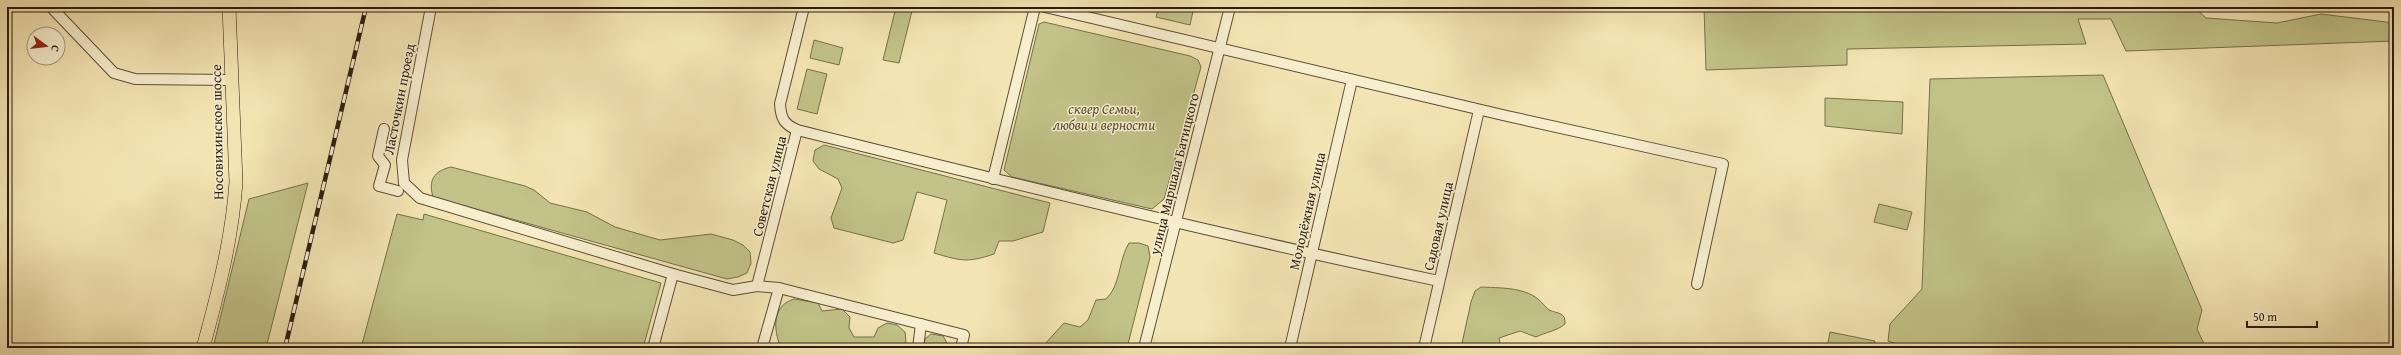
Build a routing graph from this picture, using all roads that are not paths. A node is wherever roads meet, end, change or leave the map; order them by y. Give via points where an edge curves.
1 (51, 7) edge
2 (229, 7) edge
3 (431, 7) edge
4 (804, 7) edge
5 (1035, 7) edge
6 (1044, 7) edge
7 (1230, 7) edge
8 (1220, 49) junction
9 (232, 80) junction
10 (1352, 80) junction
11 (1479, 110) junction
12 (384, 129) dead end
13 (797, 130) junction
14 (993, 179) junction
15 (398, 191) dead end
16 (1176, 223) junction
17 (1312, 255) junction
18 (673, 274) junction
19 (1439, 282) junction
20 (1697, 284) dead end
21 (757, 286) junction
22 (779, 288) junction
23 (921, 324) junction
24 (203, 348) edge
25 (653, 348) edge
26 (762, 348) edge
27 (918, 348) edge
28 (961, 348) edge
29 (1144, 348) edge
30 (1290, 348) edge
31 (1424, 348) edge

1 - 9 street via 114,73 135,79
2 - 9 main road, Носовихинское шоссе
3 - 18 street, Ласточкин проезд via 402,160 404,183 429,202
4 - 13 street, Советская улица via 780,104 780,117 788,126
5 - 14 street
6 - 8 street
7 - 8 street, улица Маршала Батицкого
8 - 10 street
8 - 16 street, улица Маршала Батицкого
9 - 24 main road, Носовихинское шоссе via 236,182 234,205 227,255
10 - 11 street
10 - 17 street, Молодёжная улица
11 - 19 street, Садовая улица
11 - 20 street via 1723,164
12 - 15 street via 378,156 385,165 379,186
13 - 14 street
13 - 21 street, Советская улица
14 - 16 street
16 - 17 street
16 - 29 street, улица Маршала Батицкого
17 - 19 street
17 - 30 street, Молодёжная улица
18 - 21 street via 733,290
18 - 25 street
19 - 31 street, Садовая улица
21 - 22 street
22 - 23 street
22 - 26 street
23 - 27 street
23 - 28 street via 964,335

